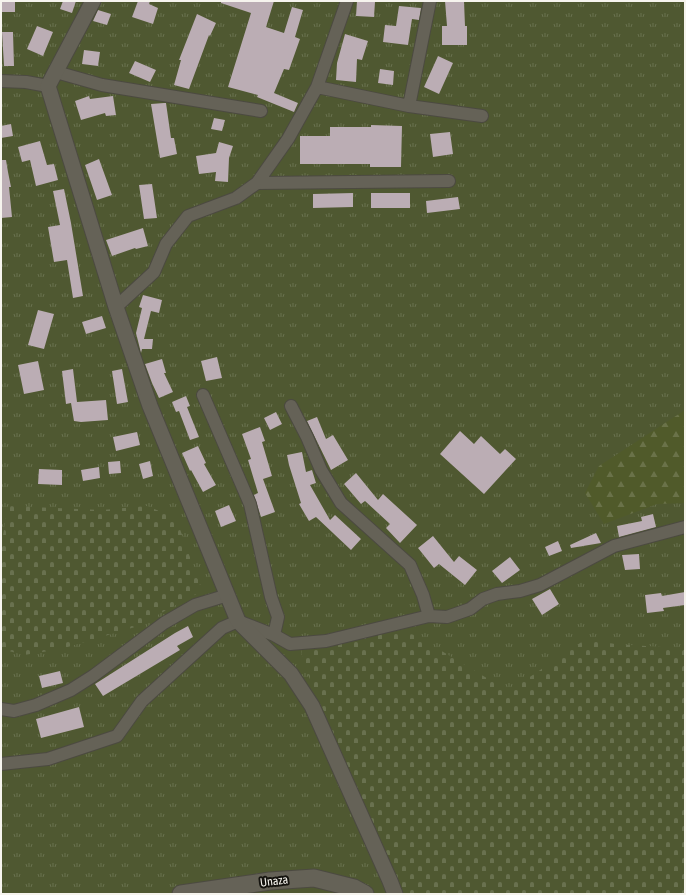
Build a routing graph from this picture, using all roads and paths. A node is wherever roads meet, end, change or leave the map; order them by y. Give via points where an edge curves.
1 (93, 1) edge
2 (347, 1) edge
3 (430, 1) edge
4 (56, 72) junction
5 (1, 81) edge
6 (48, 86) junction
7 (317, 87) junction
8 (409, 106) junction
9 (261, 111) dead end
10 (482, 116) dead end
11 (449, 181) dead end
12 (257, 183) junction
13 (116, 307) junction
14 (203, 395) dead end
15 (291, 406) dead end
16 (685, 527) edge
17 (228, 595) junction
18 (429, 616) junction
19 (238, 621) junction
20 (274, 635) junction
21 (1, 709) edge
22 (1, 764) edge
23 (181, 894) edge
24 (366, 894) edge
25 (395, 894) edge

1 - 4 street
2 - 7 street
3 - 8 street
4 - 6 street
4 - 9 street via 102,85
5 - 6 street
6 - 13 street
7 - 8 street
7 - 12 street via 288,139
8 - 10 street
11 - 12 street
12 - 13 street via 236,198 188,216 166,244 154,272
13 - 17 street via 150,406
14 - 20 street via 250,504 278,617
15 - 18 street via 321,470 341,503 410,565
16 - 18 street via 614,546 540,585 497,594 483,599 470,609 447,617
17 - 19 street
17 - 21 street via 195,605 164,623 71,690 14,711
18 - 20 street via 326,641 290,644
19 - 20 street
19 - 22 street via 222,628 142,702 117,736 48,759
19 - 25 street via 291,674 312,706
23 - 24 main road, Unaza via 270,881 314,878 354,888

